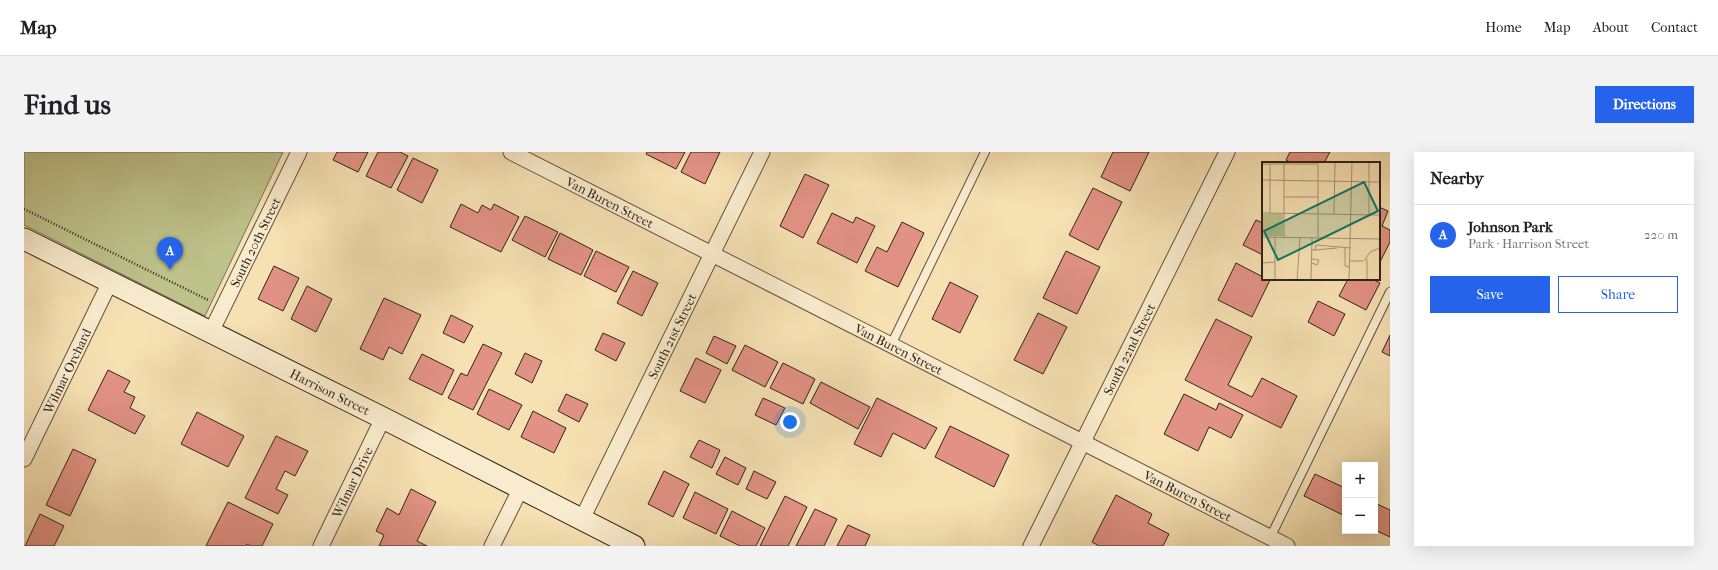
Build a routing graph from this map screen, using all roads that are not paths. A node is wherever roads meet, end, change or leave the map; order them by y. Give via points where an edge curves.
1 (299, 152) edge
2 (511, 152) edge
3 (762, 152) edge
4 (985, 152) edge
5 (1226, 152) edge
6 (24, 239) edge
7 (712, 253) junction
8 (110, 282) junction
9 (1390, 292) edge
10 (211, 332) junction
11 (891, 345) junction
12 (383, 418) junction
13 (1082, 443) junction
14 (24, 459) edge
15 (521, 488) junction
16 (582, 519) junction
17 (1270, 538) junction
18 (321, 546) edge
19 (492, 546) edge
20 (634, 546) edge
21 (1031, 546) edge
22 (1287, 546) edge

1 - 10 street, South 20th Street
2 - 7 street, Van Buren Street
3 - 7 street, South 21st Street
4 - 11 lane
5 - 13 street, South 22nd Street
6 - 8 street, Harrison Street
7 - 11 street, Van Buren Street
7 - 16 street, South 21st Street
8 - 10 street, Harrison Street
8 - 14 street, Wilmar Orchard
9 - 17 lane
10 - 12 street, Harrison Street
11 - 13 street, Van Buren Street
12 - 15 street, Harrison Street
12 - 18 street, Wilmar Drive
13 - 17 street, Van Buren Street
13 - 21 street, South 22nd Street
15 - 16 street, Harrison Street
15 - 19 street
16 - 20 street, Harrison Street
17 - 22 street, Van Buren Street

